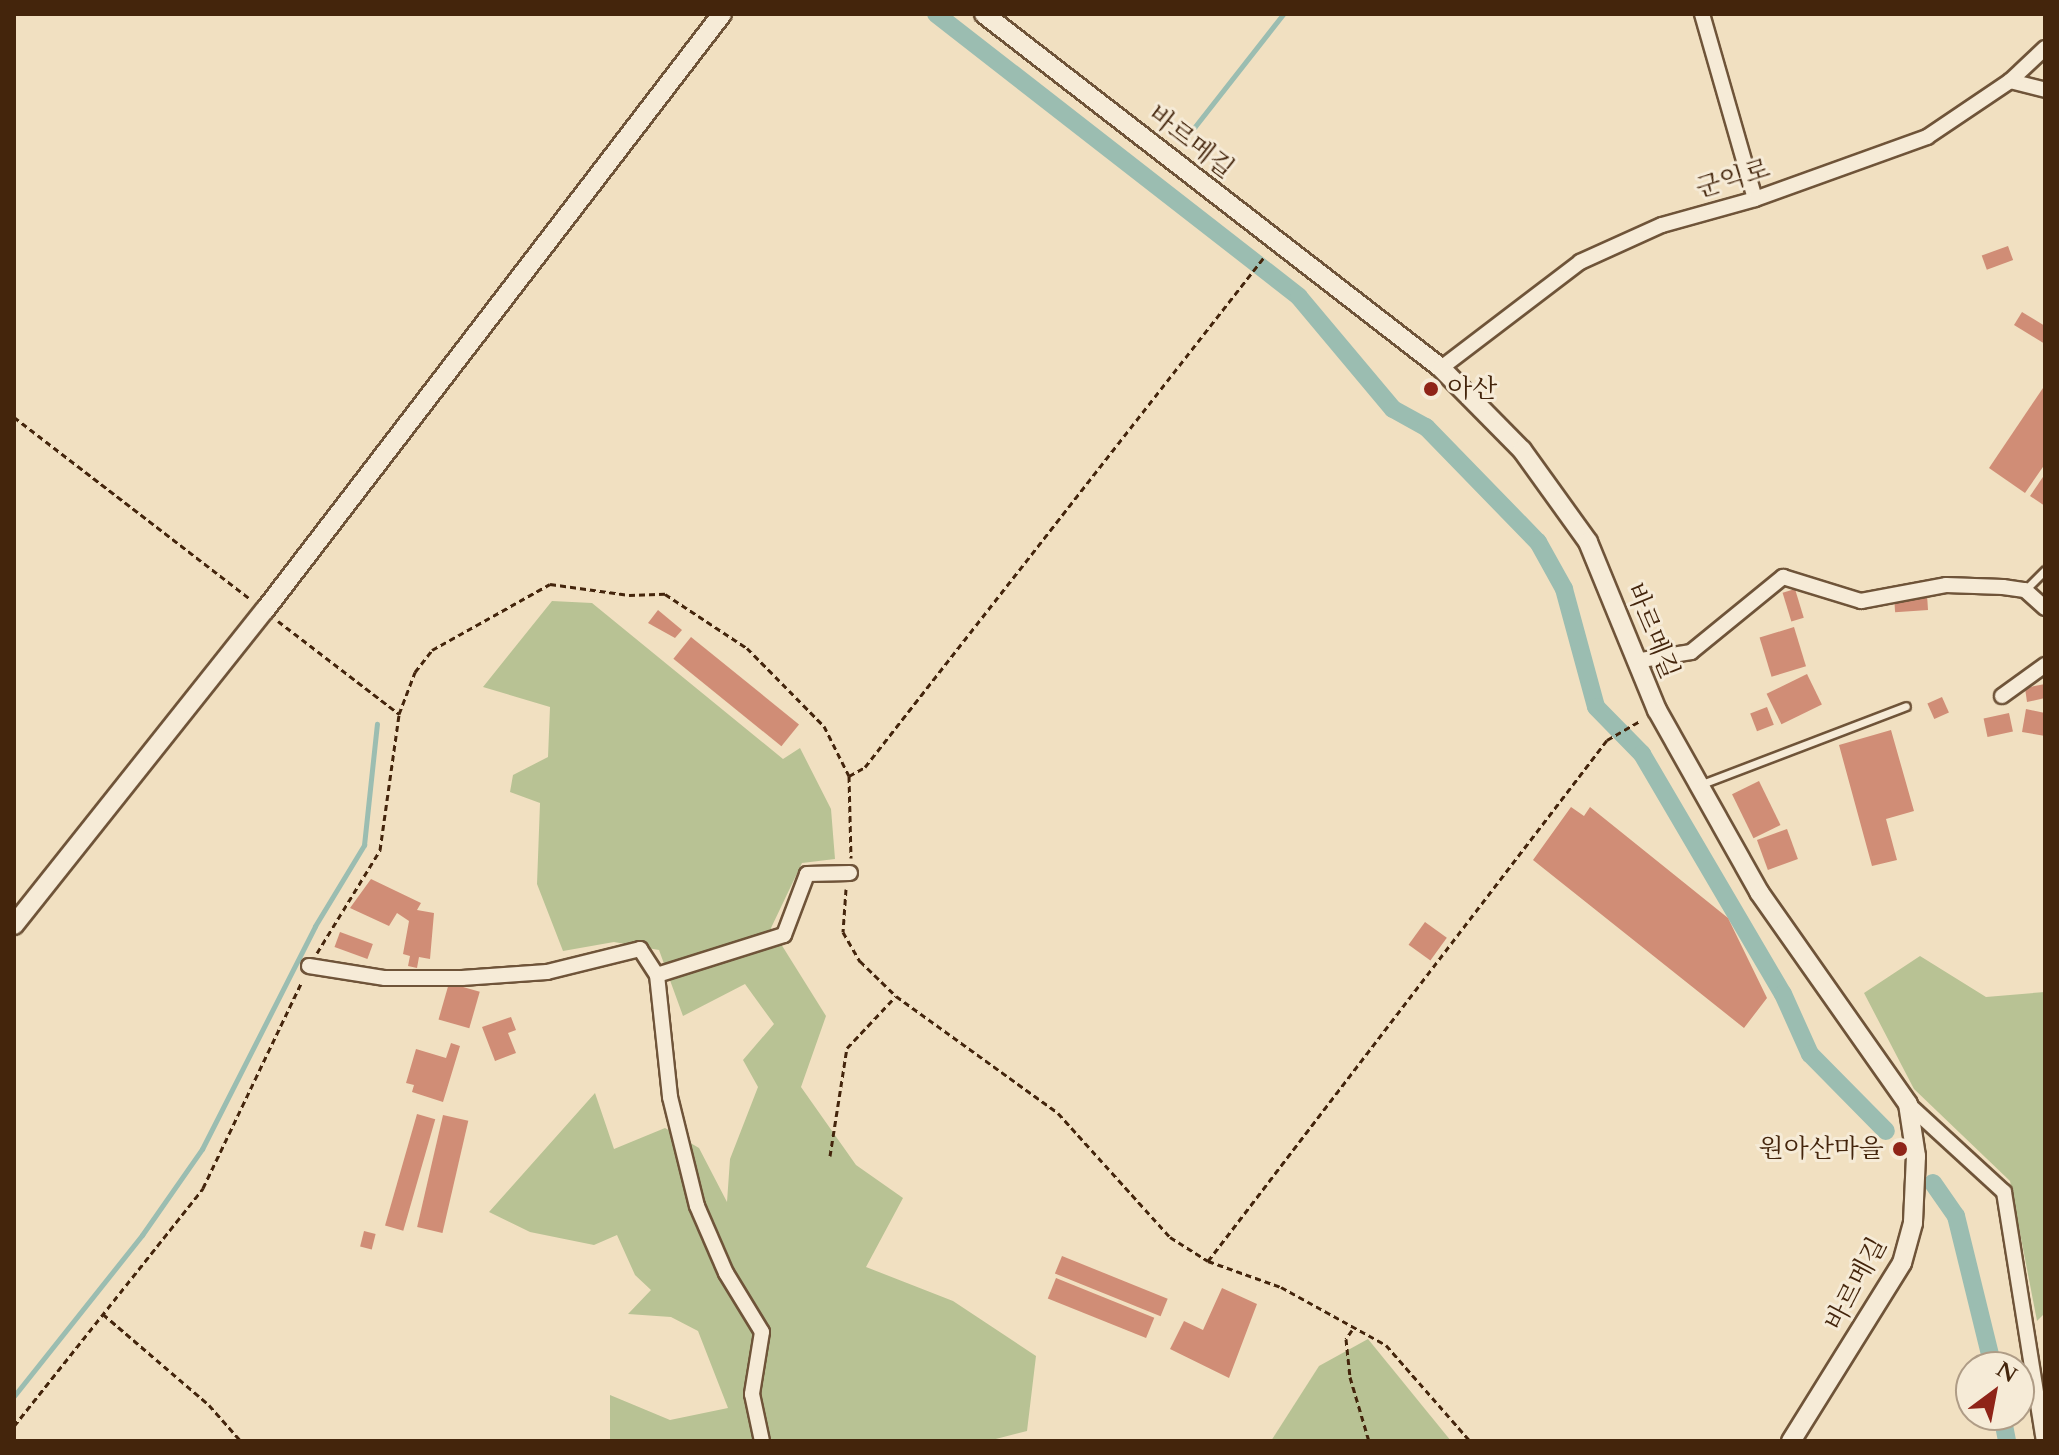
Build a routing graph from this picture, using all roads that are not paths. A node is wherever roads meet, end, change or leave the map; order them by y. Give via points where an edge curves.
1 (722, 14) edge
2 (984, 14) edge
3 (1702, 14) edge
4 (2045, 48) edge
5 (2010, 81) junction
6 (2045, 90) edge
7 (1755, 199) junction
8 (1441, 368) junction
9 (2045, 570) edge
10 (2025, 590) junction
11 (2045, 608) edge
12 (1635, 661) junction
13 (2045, 665) edge
14 (2002, 696) dead end
15 (1906, 706) dead end
16 (1700, 785) junction
17 (850, 873) road end
18 (14, 925) edge
19 (309, 966) road end
20 (657, 975) junction
21 (1908, 1104) junction
22 (762, 1441) edge
23 (1791, 1441) edge
24 (2044, 1441) edge

1 - 18 street via 265,610
2 - 8 street, 바르메길
3 - 7 street
4 - 5 street, 군익로
5 - 6 street
5 - 7 street, 군익로 via 1927,137
7 - 8 street, 군익로 via 1662,225 1580,262
8 - 12 street, 바르메길 via 1522,450 1559,497 1588,542
9 - 10 lane
10 - 11 street
10 - 12 street via 1946,585 1861,601 1783,577 1691,652
12 - 16 street, 바르메길
13 - 14 street
15 - 16 lane
16 - 21 street, 바르메길 via 1759,892
17 - 20 street via 807,874 784,935
19 - 20 street via 385,978 462,978 547,972 640,949
20 - 22 street via 670,1097 697,1206 726,1273 762,1332 752,1394
21 - 23 street, 바르메길 via 1916,1156 1913,1223 1902,1263
21 - 24 street via 2004,1192

